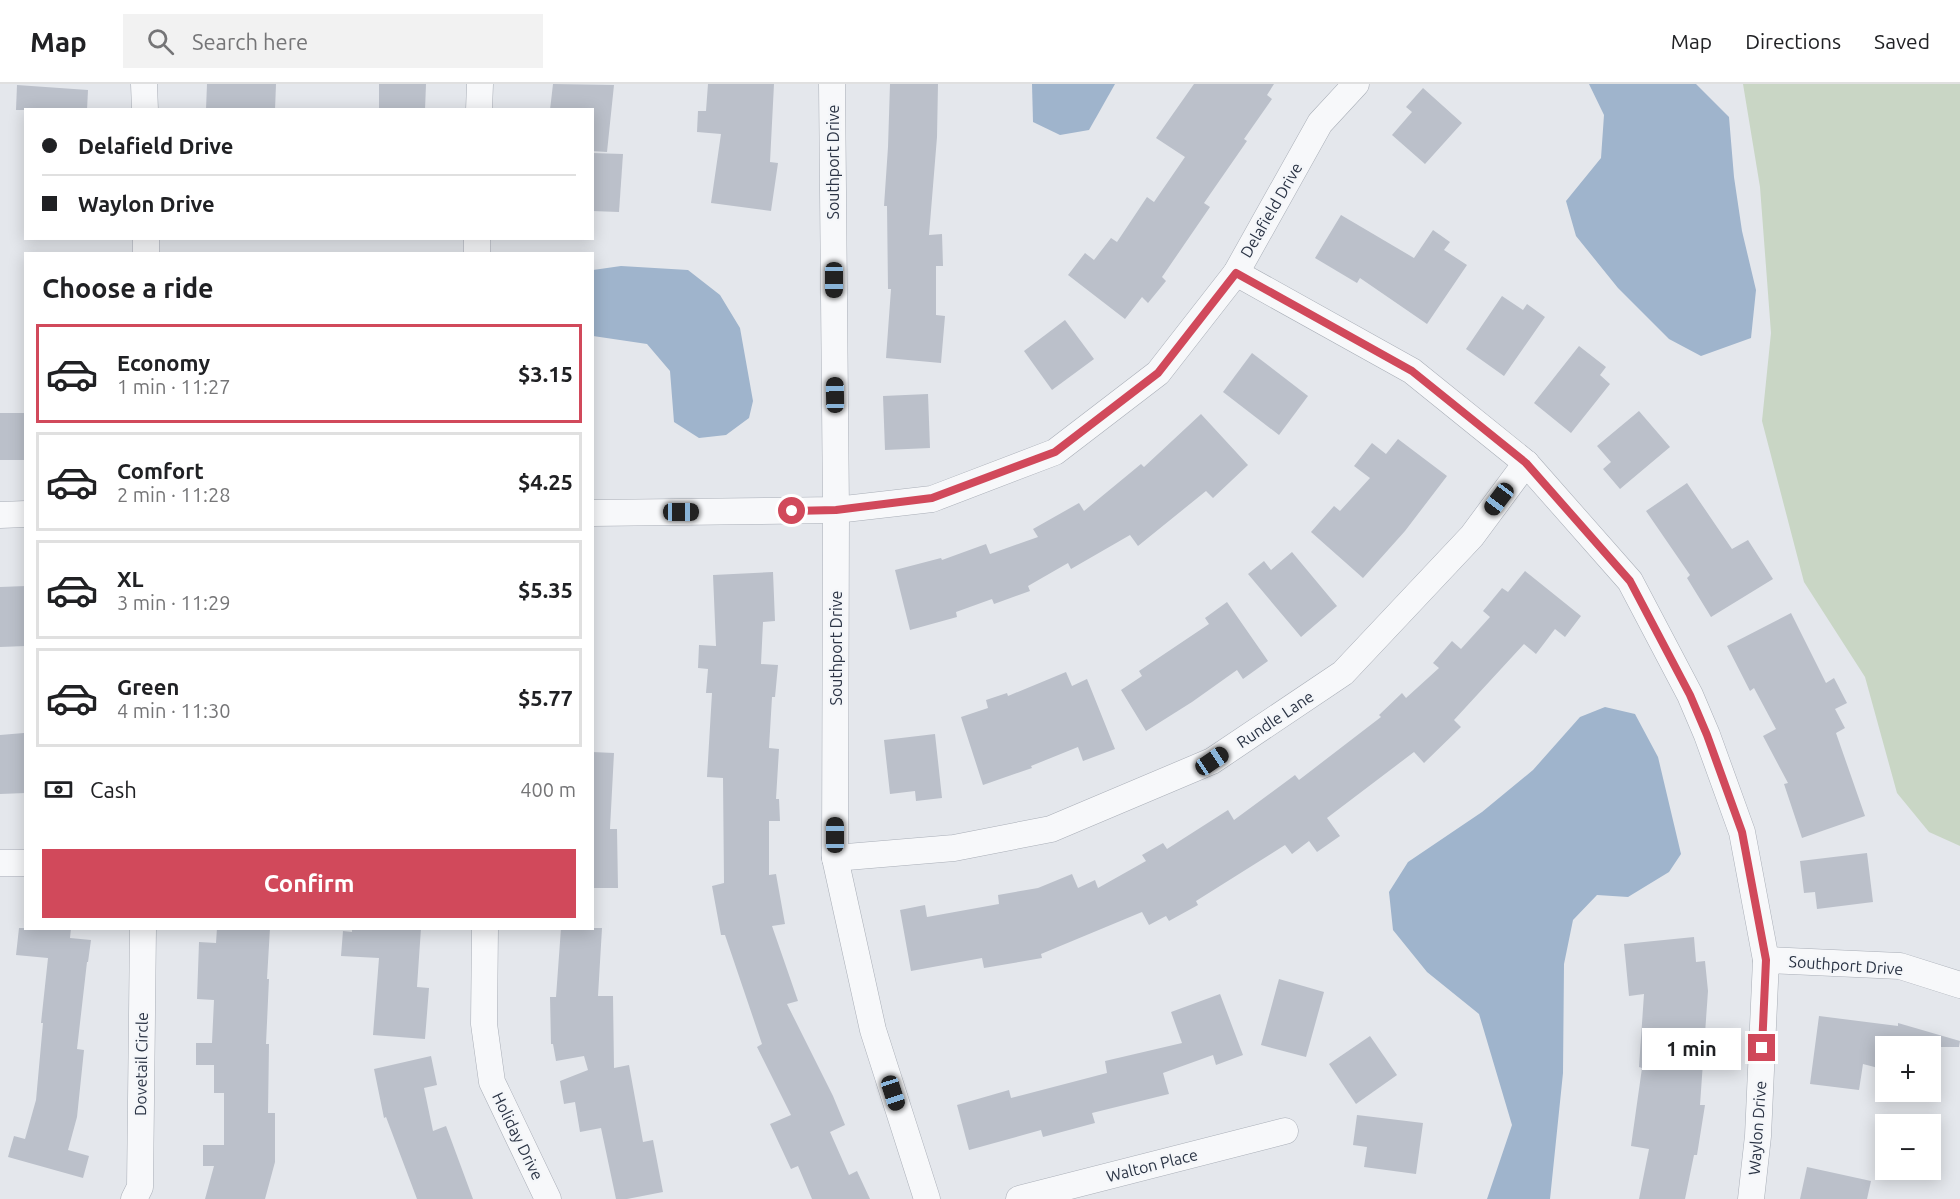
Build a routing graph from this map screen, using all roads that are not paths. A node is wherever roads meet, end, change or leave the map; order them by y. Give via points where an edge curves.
1 (144, 84) edge
2 (480, 84) edge
3 (832, 84) edge
4 (1356, 84) edge
5 (145, 108) edge
6 (479, 108) edge
7 (1236, 273) junction
8 (1526, 463) junction
9 (836, 510) junction
10 (594, 513) edge
11 (24, 514) edge
12 (0, 515) edge
13 (835, 858) junction
14 (0, 863) edge
15 (24, 863) edge
16 (143, 930) edge
17 (485, 930) edge
18 (1766, 960) junction
19 (1960, 985) edge
20 (1285, 1131) dead end
21 (134, 1199) edge
22 (548, 1199) edge
23 (927, 1199) edge
24 (1019, 1199) edge
25 (1751, 1199) edge

1 - 5 street
2 - 6 street
3 - 9 street, Southport Drive
4 - 7 street, Delafield Drive via 1320,123
7 - 8 street, Waylon Drive via 1412,371
7 - 9 street, Delafield Drive via 1158,373 1055,452 932,498
8 - 13 street, Rundle Lane via 1472,536 1343,673 1212,761 1051,829 954,848
8 - 18 street, Waylon Drive via 1630,581 1690,695 1742,832
9 - 10 street, Delafield Drive
9 - 13 street, Southport Drive
11 - 12 street
13 - 23 street, Southport Drive via 873,1030
14 - 15 street
16 - 21 street, Dovetail Circle via 140,1187
17 - 22 street, Holiday Drive via 484,1024 492,1082
18 - 19 street, Southport Drive via 1900,966
18 - 25 street, Waylon Drive via 1758,1136
20 - 24 street, Walton Place

